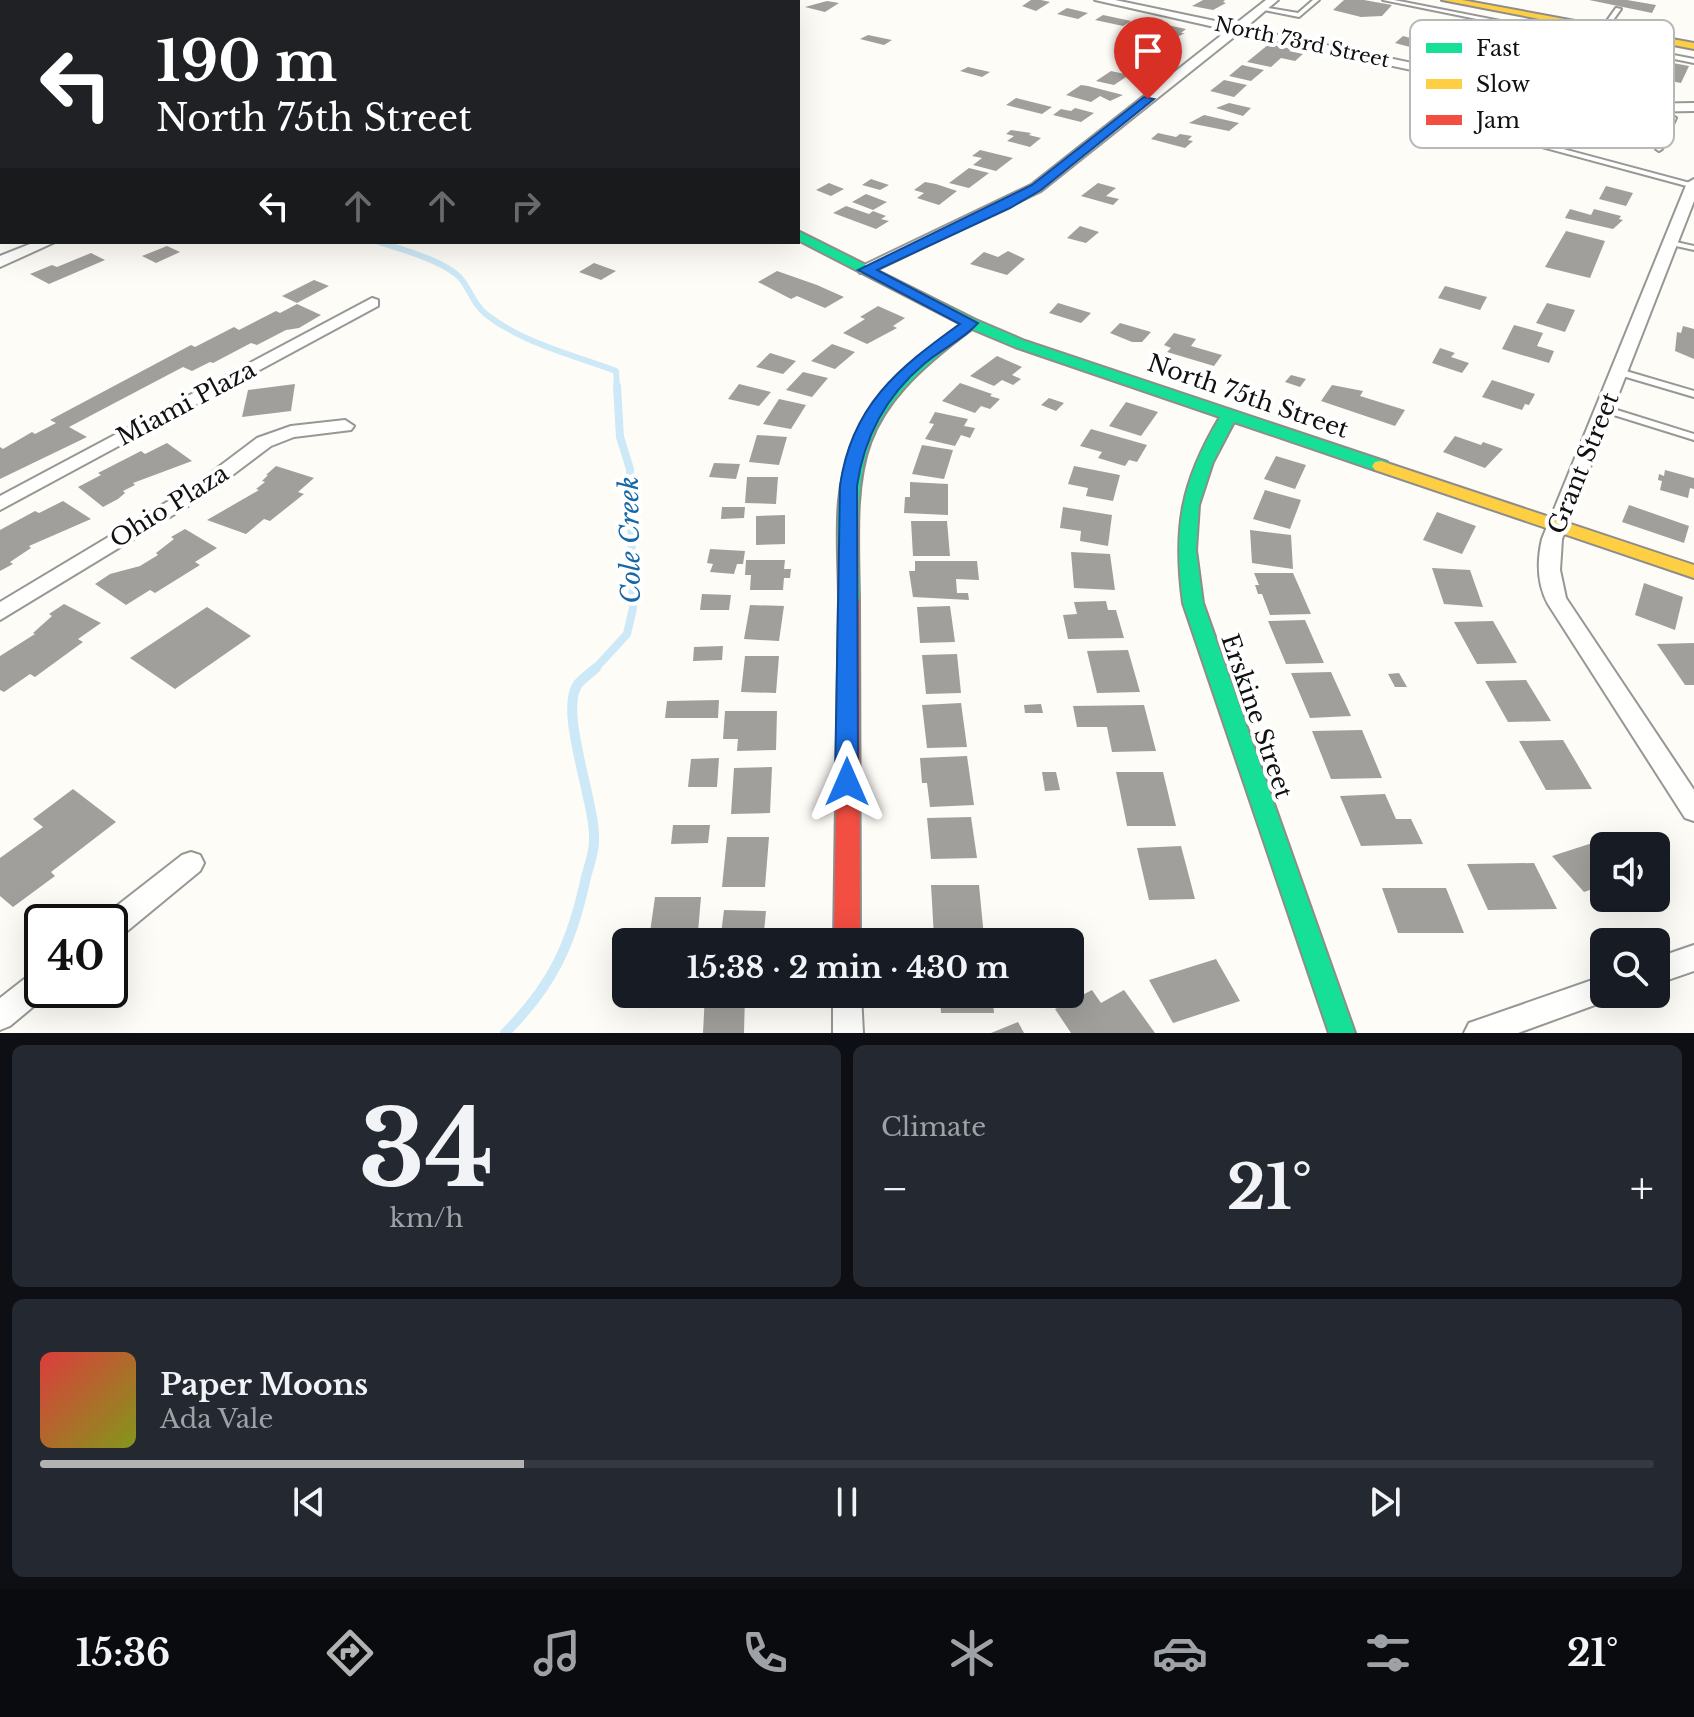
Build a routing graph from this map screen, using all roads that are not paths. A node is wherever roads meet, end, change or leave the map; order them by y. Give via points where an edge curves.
1 (1100, 0) edge
2 (1316, 0) edge
3 (1386, 0) edge
4 (1447, 0) edge
5 (1397, 1) edge
6 (1268, 5) edge
7 (1494, 11) edge
8 (1530, 20) edge
9 (1545, 20) edge
10 (1631, 20) edge
11 (1238, 29) junction
12 (1674, 32) edge
13 (1694, 37) edge
14 (1674, 42) edge
15 (1694, 46) edge
16 (1674, 56) edge
17 (1694, 61) edge
18 (1410, 66) edge
19 (1694, 107) edge
20 (1674, 108) edge
21 (1552, 148) edge
22 (1693, 185) edge
23 (1689, 207) edge
24 (800, 236) edge
25 (1670, 242) junction
26 (43, 244) edge
27 (1694, 248) edge
28 (0, 262) edge
29 (865, 270) junction
30 (372, 303) dead end
31 (971, 323) junction
32 (1619, 372) junction
33 (1694, 394) edge
34 (1604, 409) junction
35 (1230, 415) junction
36 (345, 426) dead end
37 (1694, 437) edge
38 (0, 504) edge
39 (1558, 526) junction
40 (1694, 572) edge
41 (0, 612) edge
42 (1694, 811) edge
43 (191, 863) dead end
44 (128, 914) edge
45 (847, 928) edge
46 (1694, 958) edge
47 (1670, 966) edge
48 (1590, 994) edge
49 (24, 997) edge
50 (847, 1008) edge
51 (0, 1016) edge
52 (848, 1033) edge
53 (1342, 1033) edge
54 (1479, 1033) edge

1 - 11 street, North 73rd Street
2 - 6 lane via 1299,15
3 - 5 lane
4 - 7 street
5 - 7 lane
6 - 11 street
7 - 8 lane
7 - 9 street
7 - 10 street
11 - 18 street, North 73rd Street
11 - 29 street via 1036,188
12 - 13 street
14 - 15 street
16 - 17 lane
19 - 20 street, North 73rd Street
21 - 22 lane
22 - 23 street, Grant Street
23 - 25 street, Grant Street
24 - 29 street, North 75th Street
25 - 27 lane
25 - 32 street, Grant Street
26 - 28 street
29 - 31 street, North 75th Street
30 - 38 street, Miami Plaza
31 - 35 street, North 75th Street
31 - 45 street via 917,361 883,397 863,429 852,464
32 - 33 lane
32 - 34 street, Grant Street
34 - 37 lane
34 - 39 street, Grant Street
35 - 39 street, North 75th Street
35 - 53 street, Erskine Street via 1191,483 1184,521 1185,566 1198,618
36 - 41 street, Ohio Plaza via 291,432 264,442 199,491
39 - 40 street, North 75th Street
39 - 42 street, Grant Street via 1547,562 1556,599
43 - 44 street
46 - 47 street
48 - 54 street
49 - 51 street
50 - 52 street

